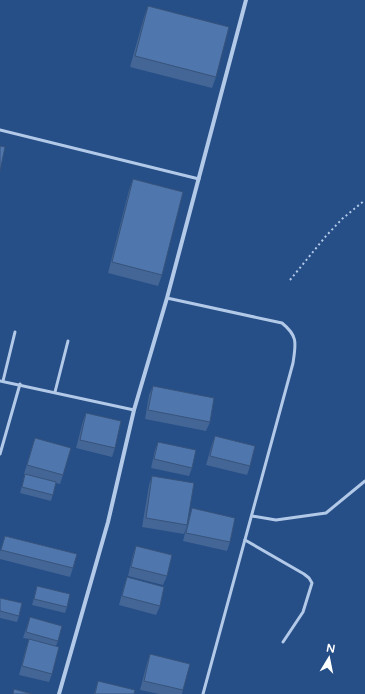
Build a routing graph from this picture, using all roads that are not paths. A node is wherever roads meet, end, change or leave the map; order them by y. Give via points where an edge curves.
1 (246, 0) edge
2 (0, 130) edge
3 (199, 179) junction
4 (168, 298) junction
5 (15, 332) dead end
6 (68, 342) dead end
7 (1, 381) edge
8 (20, 384) junction
9 (55, 392) junction
10 (134, 410) junction
11 (0, 454) edge
12 (365, 481) edge
13 (252, 516) junction
14 (245, 540) junction
15 (283, 642) dead end
16 (59, 694) edge
17 (203, 694) edge

1 - 3 street
2 - 3 lane
3 - 4 street
4 - 10 street
4 - 13 lane via 282,323 292,332 296,346 293,363
5 - 7 lane
6 - 9 lane
7 - 8 lane
8 - 9 lane
8 - 11 lane
9 - 10 lane
10 - 16 street via 108,522
12 - 13 lane via 326,513 276,520
13 - 14 lane
14 - 15 lane via 304,574 312,583 303,612
14 - 17 lane

